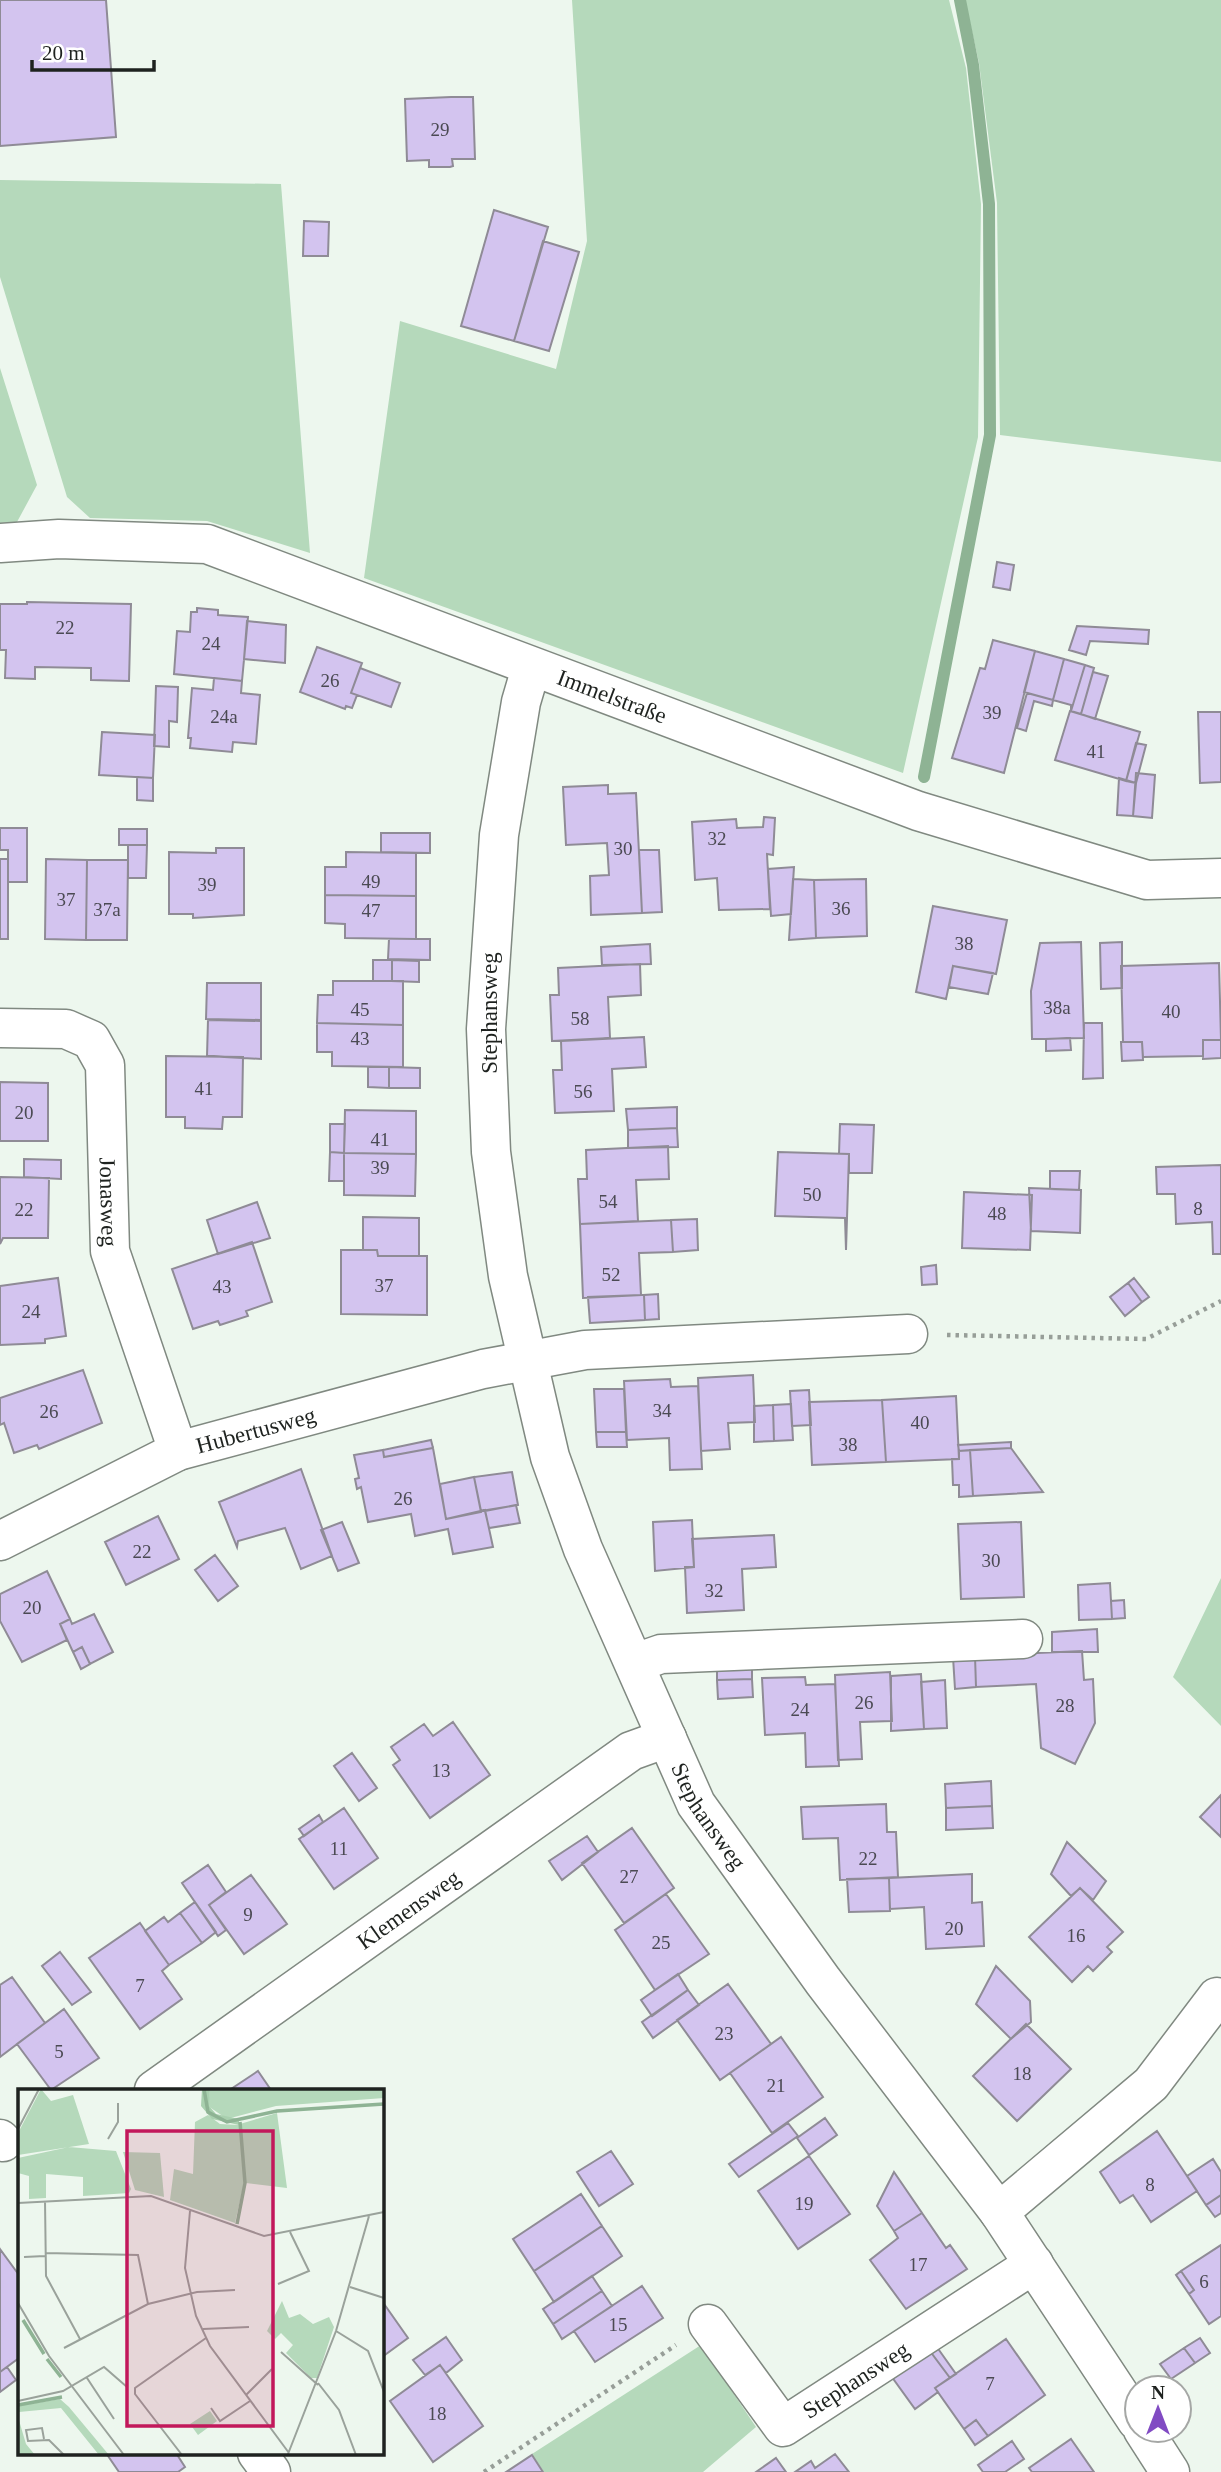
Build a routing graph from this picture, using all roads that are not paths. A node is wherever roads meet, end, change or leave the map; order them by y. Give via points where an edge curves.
1 (0, 543) edge
2 (531, 668) junction
3 (1221, 878) edge
4 (0, 1028) edge
5 (908, 1334) road end
6 (527, 1359) junction
7 (178, 1451) junction
8 (0, 1541) edge
9 (1023, 1639) dead end
10 (635, 1663) junction
11 (667, 1738) junction
12 (1217, 1997) dead end
13 (157, 2089) edge
14 (999, 2212) junction
15 (1034, 2264) junction
16 (708, 2324) road end
17 (1123, 2400) edge
18 (1152, 2444) edge
19 (258, 2454) edge
20 (271, 2472) edge
21 (1170, 2472) edge

1 - 2 street, Immelstraße via 59,539 207,544
2 - 3 street, Immelstraße via 918,811 1147,880
2 - 6 street, Stephansweg via 499,835 486,1029 491,1152 508,1276
4 - 7 street, Jonasweg via 66,1029 91,1040 105,1065 110,1251
5 - 6 street via 585,1350
6 - 7 street, Hubertusweg
6 - 10 street, Stephansweg via 550,1458 583,1549
7 - 8 street, Hubertusweg
9 - 10 street via 661,1654
10 - 11 street, Stephansweg
11 - 13 street, Klemensweg via 631,1751
11 - 14 street, Stephansweg via 696,1804 823,1981
12 - 14 street via 1151,2084
14 - 15 street, Stephansweg
15 - 16 street, Stephansweg via 783,2427
15 - 17 street, Stephansweg
18 - 21 street
19 - 20 street

